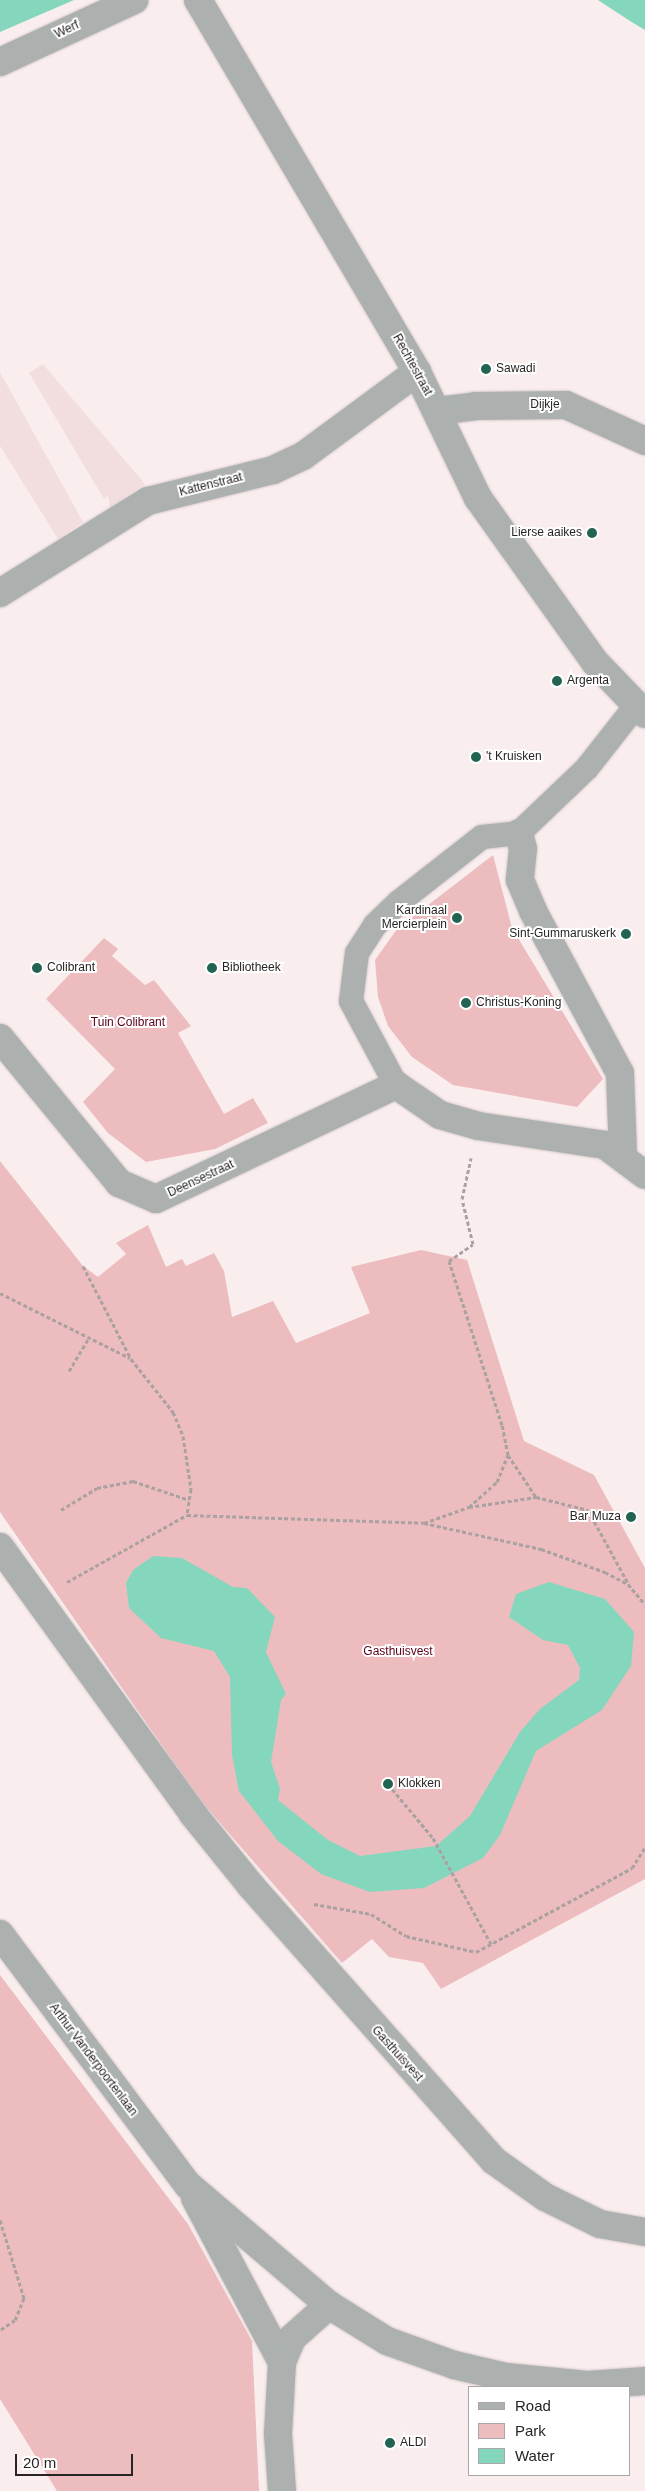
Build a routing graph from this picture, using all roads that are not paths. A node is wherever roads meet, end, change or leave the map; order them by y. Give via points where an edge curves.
1 (134, 0) edge
2 (198, 0) edge
3 (0, 62) edge
4 (418, 372) junction
5 (437, 411) junction
6 (645, 441) edge
7 (0, 593) edge
8 (640, 710) edge
9 (519, 834) junction
10 (0, 1038) edge
11 (396, 1085) junction
12 (623, 1154) junction
13 (645, 1175) edge
14 (0, 1547) edge
15 (0, 1934) edge
16 (188, 2185) junction
17 (645, 2232) edge
18 (329, 2304) junction
19 (282, 2362) junction
20 (645, 2381) edge
21 (282, 2491) edge

1 - 3 street, Werf
2 - 4 street, Rechtestraat
4 - 5 street, Rechtestraat
4 - 7 street, Kattenstraat via 303,456 272,470 148,502
5 - 6 street, Dijkje via 475,406 566,405
5 - 8 street, Rechtestraat via 478,498 595,662
8 - 9 street via 587,768
9 - 11 street via 482,837 399,902 375,925 357,953 351,1001
9 - 12 street via 523,848 520,880 532,911 620,1073
10 - 11 street, Deensestraat via 119,1183 156,1200
11 - 12 street via 440,1115 478,1126 604,1145
12 - 13 street
14 - 17 street, Gasthuisvest via 192,1814 283,1923 494,2160 544,2197 600,2224
15 - 16 street, Arthur Vanderpoortenlaan
16 - 18 street, Arthur Vanderpoortenlaan
16 - 19 street, Arthur Vanderpoortenlaan
18 - 19 street via 292,2338
18 - 20 street, Arthur Vanderpoortenlaan via 387,2341 454,2365 506,2377 588,2385
19 - 21 street via 278,2434

